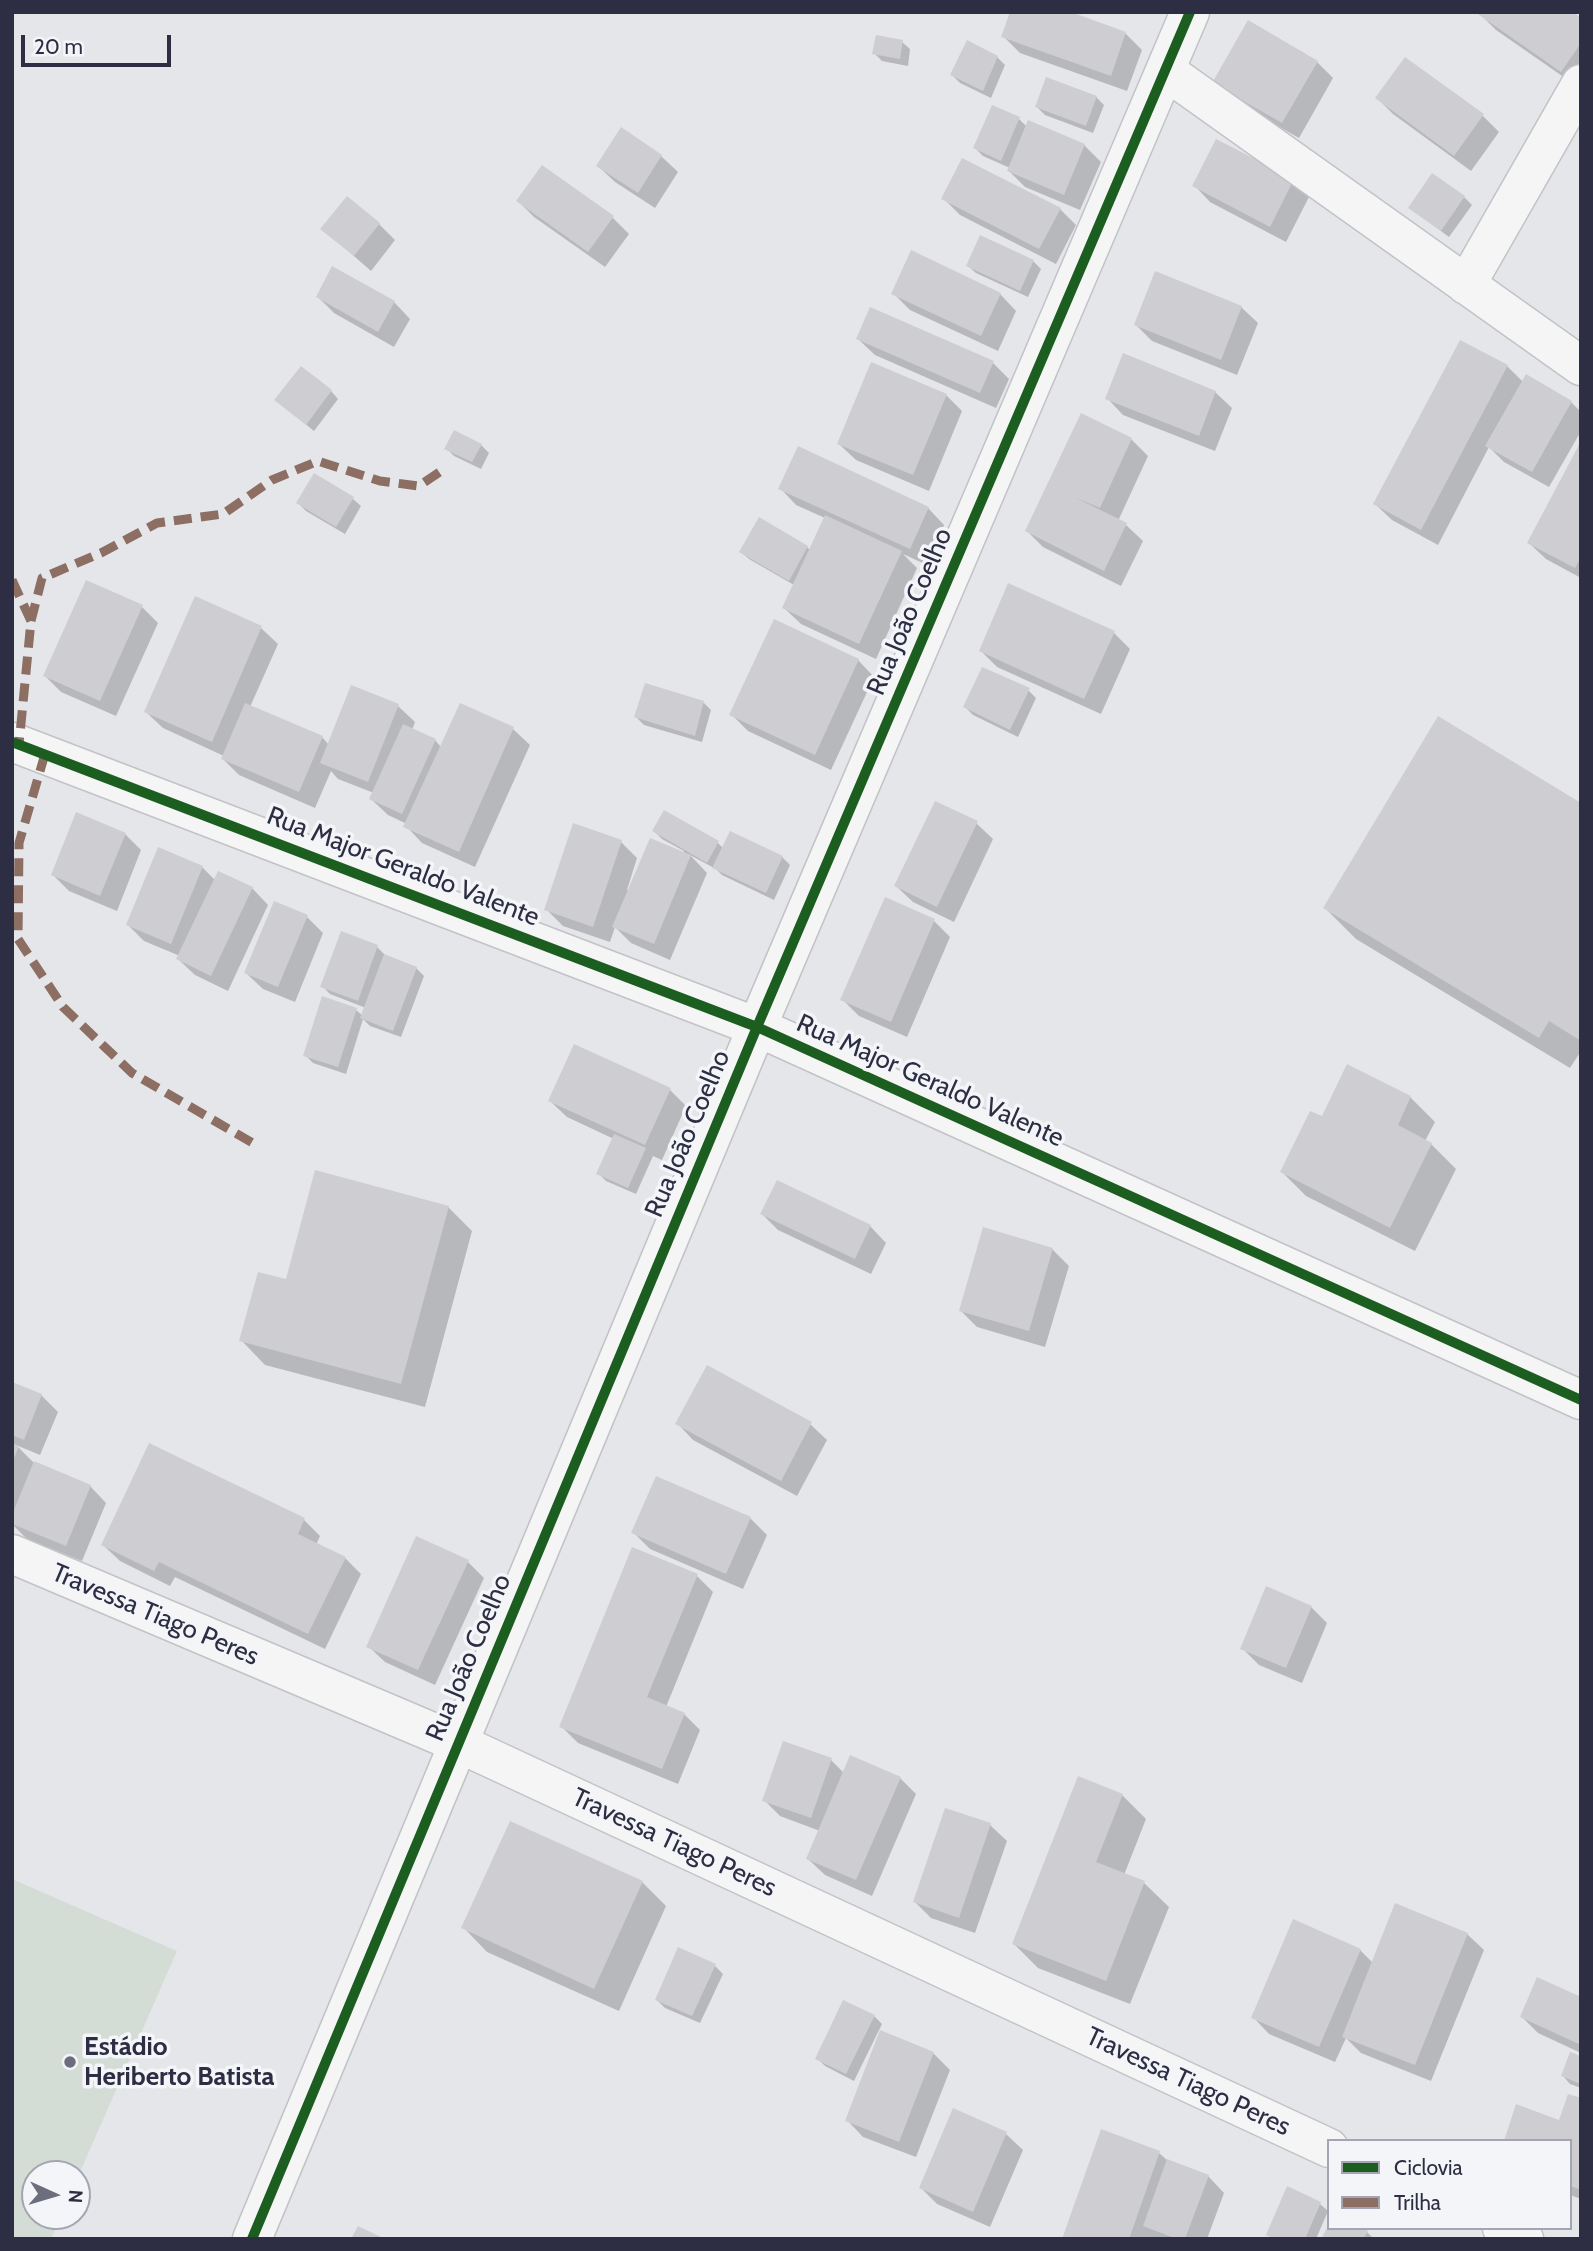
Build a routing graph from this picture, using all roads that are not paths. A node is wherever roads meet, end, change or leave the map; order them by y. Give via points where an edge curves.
1 (1190, 12) edge
2 (1166, 71) junction
3 (1581, 84) edge
4 (1466, 285) junction
5 (1581, 366) edge
6 (12, 742) edge
7 (757, 1027) junction
8 (1581, 1400) edge
9 (12, 1554) edge
10 (458, 1743) junction
11 (1327, 2147) edge
12 (1506, 2230) edge
13 (252, 2239) edge
14 (1524, 2239) edge

1 - 2 street, Rua João Coelho
2 - 4 street
2 - 7 street, Rua João Coelho
3 - 4 street
4 - 5 street
6 - 7 street, Rua Major Geraldo Valente
7 - 8 street, Rua Major Geraldo Valente
7 - 10 street, Rua João Coelho
9 - 10 street, Travessa Tiago Peres
10 - 11 street, Travessa Tiago Peres
10 - 13 street, Rua João Coelho
12 - 14 street

